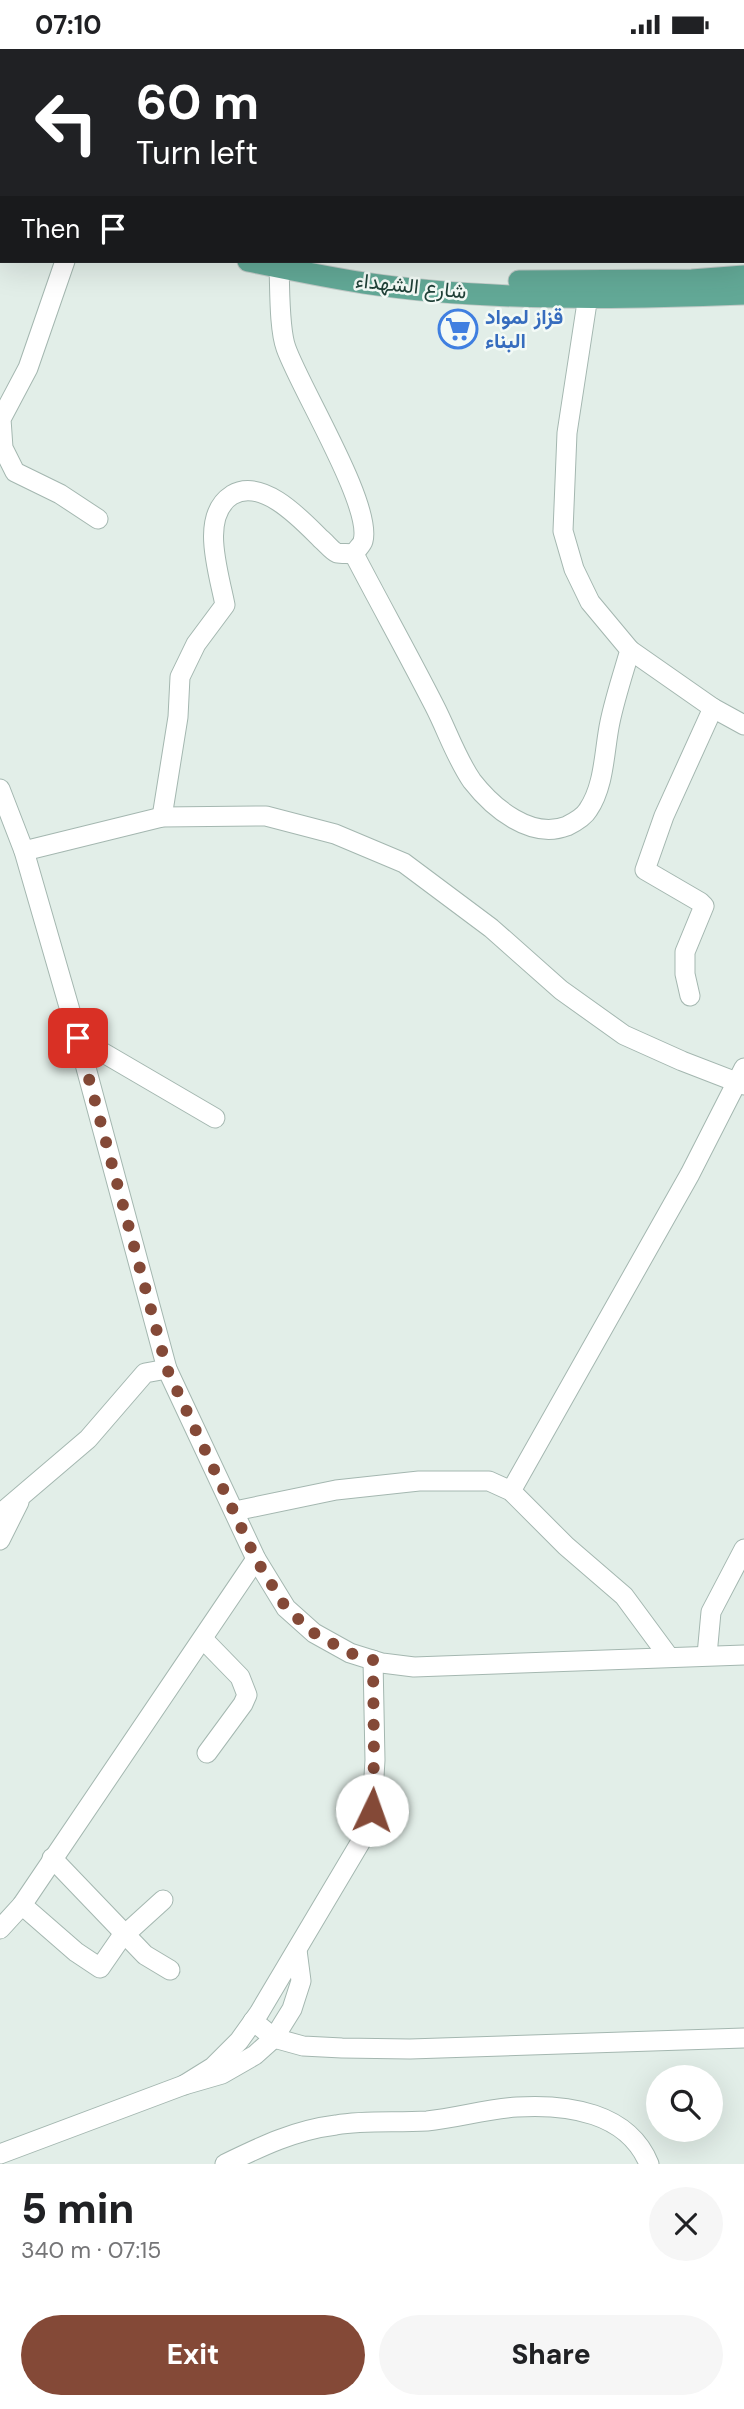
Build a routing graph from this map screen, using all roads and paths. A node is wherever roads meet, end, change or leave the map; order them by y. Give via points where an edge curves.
1 (64, 263) edge
2 (260, 263) edge
3 (330, 263) edge
4 (279, 268) junction
5 (744, 277) edge
6 (744, 294) edge
7 (588, 296) junction
8 (98, 519) dead end
9 (354, 554) junction
10 (630, 650) junction
11 (713, 708) junction
12 (744, 725) edge
13 (0, 789) edge
14 (162, 817) junction
15 (24, 851) junction
16 (690, 996) dead end
17 (78, 1038) junction
18 (742, 1078) edge
19 (215, 1118) dead end
20 (167, 1369) junction
21 (510, 1491) junction
22 (21, 1498) junction
23 (235, 1511) junction
24 (0, 1514) edge
25 (0, 1540) edge
26 (744, 1549) edge
27 (256, 1559) junction
28 (203, 1639) junction
29 (707, 1655) junction
30 (744, 1655) edge
31 (669, 1657) junction
32 (373, 1660) junction
33 (207, 1752) dead end
34 (52, 1858) junction
35 (163, 1900) dead end
36 (22, 1905) junction
37 (0, 1929) edge
38 (125, 1935) junction
39 (297, 1950) junction
40 (170, 1970) dead end
41 (253, 2021) junction
42 (274, 2038) junction
43 (744, 2038) edge
44 (184, 2085) junction
45 (0, 2154) edge
46 (225, 2164) edge
47 (649, 2164) edge

1 - 8 street via 28,368 1,419 3,448 15,473 60,493
2 - 4 main road, شارع الشهداء
3 - 5 main road, شارع الشهداء via 500,280
4 - 7 main road, شارع الشهداء via 445,292
4 - 9 street via 284,344 358,503 363,542
6 - 7 main road, شارع الشهداء
7 - 10 street via 567,433 563,531 590,602
9 - 10 street via 471,779 492,803 531,827 562,827 588,810 603,767
9 - 14 street via 337,553 266,493 240,491 217,509 212,529 225,605 196,643 180,677
10 - 11 street
11 - 12 street
11 - 16 street via 645,870 704,906 685,952
13 - 15 street
14 - 15 street
14 - 18 street via 267,816 335,834 404,863 624,1035 682,1061
15 - 17 street
17 - 19 street
17 - 20 street
18 - 21 street
20 - 22 street via 145,1373 88,1439
20 - 23 street
21 - 23 street via 489,1481 419,1481 335,1490
21 - 31 street via 624,1596
22 - 24 street
22 - 25 street
23 - 27 street
26 - 29 street via 711,1612
27 - 28 street
27 - 32 street via 286,1608 314,1633
28 - 33 street via 240,1677 247,1695
28 - 34 street
29 - 30 street
29 - 31 street
31 - 32 street via 414,1667
32 - 39 street via 372,1810 360,1843
34 - 36 street
34 - 38 street
35 - 38 street
36 - 37 street
36 - 38 street via 100,1968
38 - 40 street via 145,1955
39 - 41 street
39 - 42 street via 301,1981 292,2009
41 - 42 street
41 - 44 street via 213,2067
42 - 43 street via 303,2046 410,2049
42 - 44 street via 222,2074
44 - 45 street
46 - 47 street via 277,2139 313,2129 361,2122 426,2121 536,2106 578,2111 617,2124 636,2140

